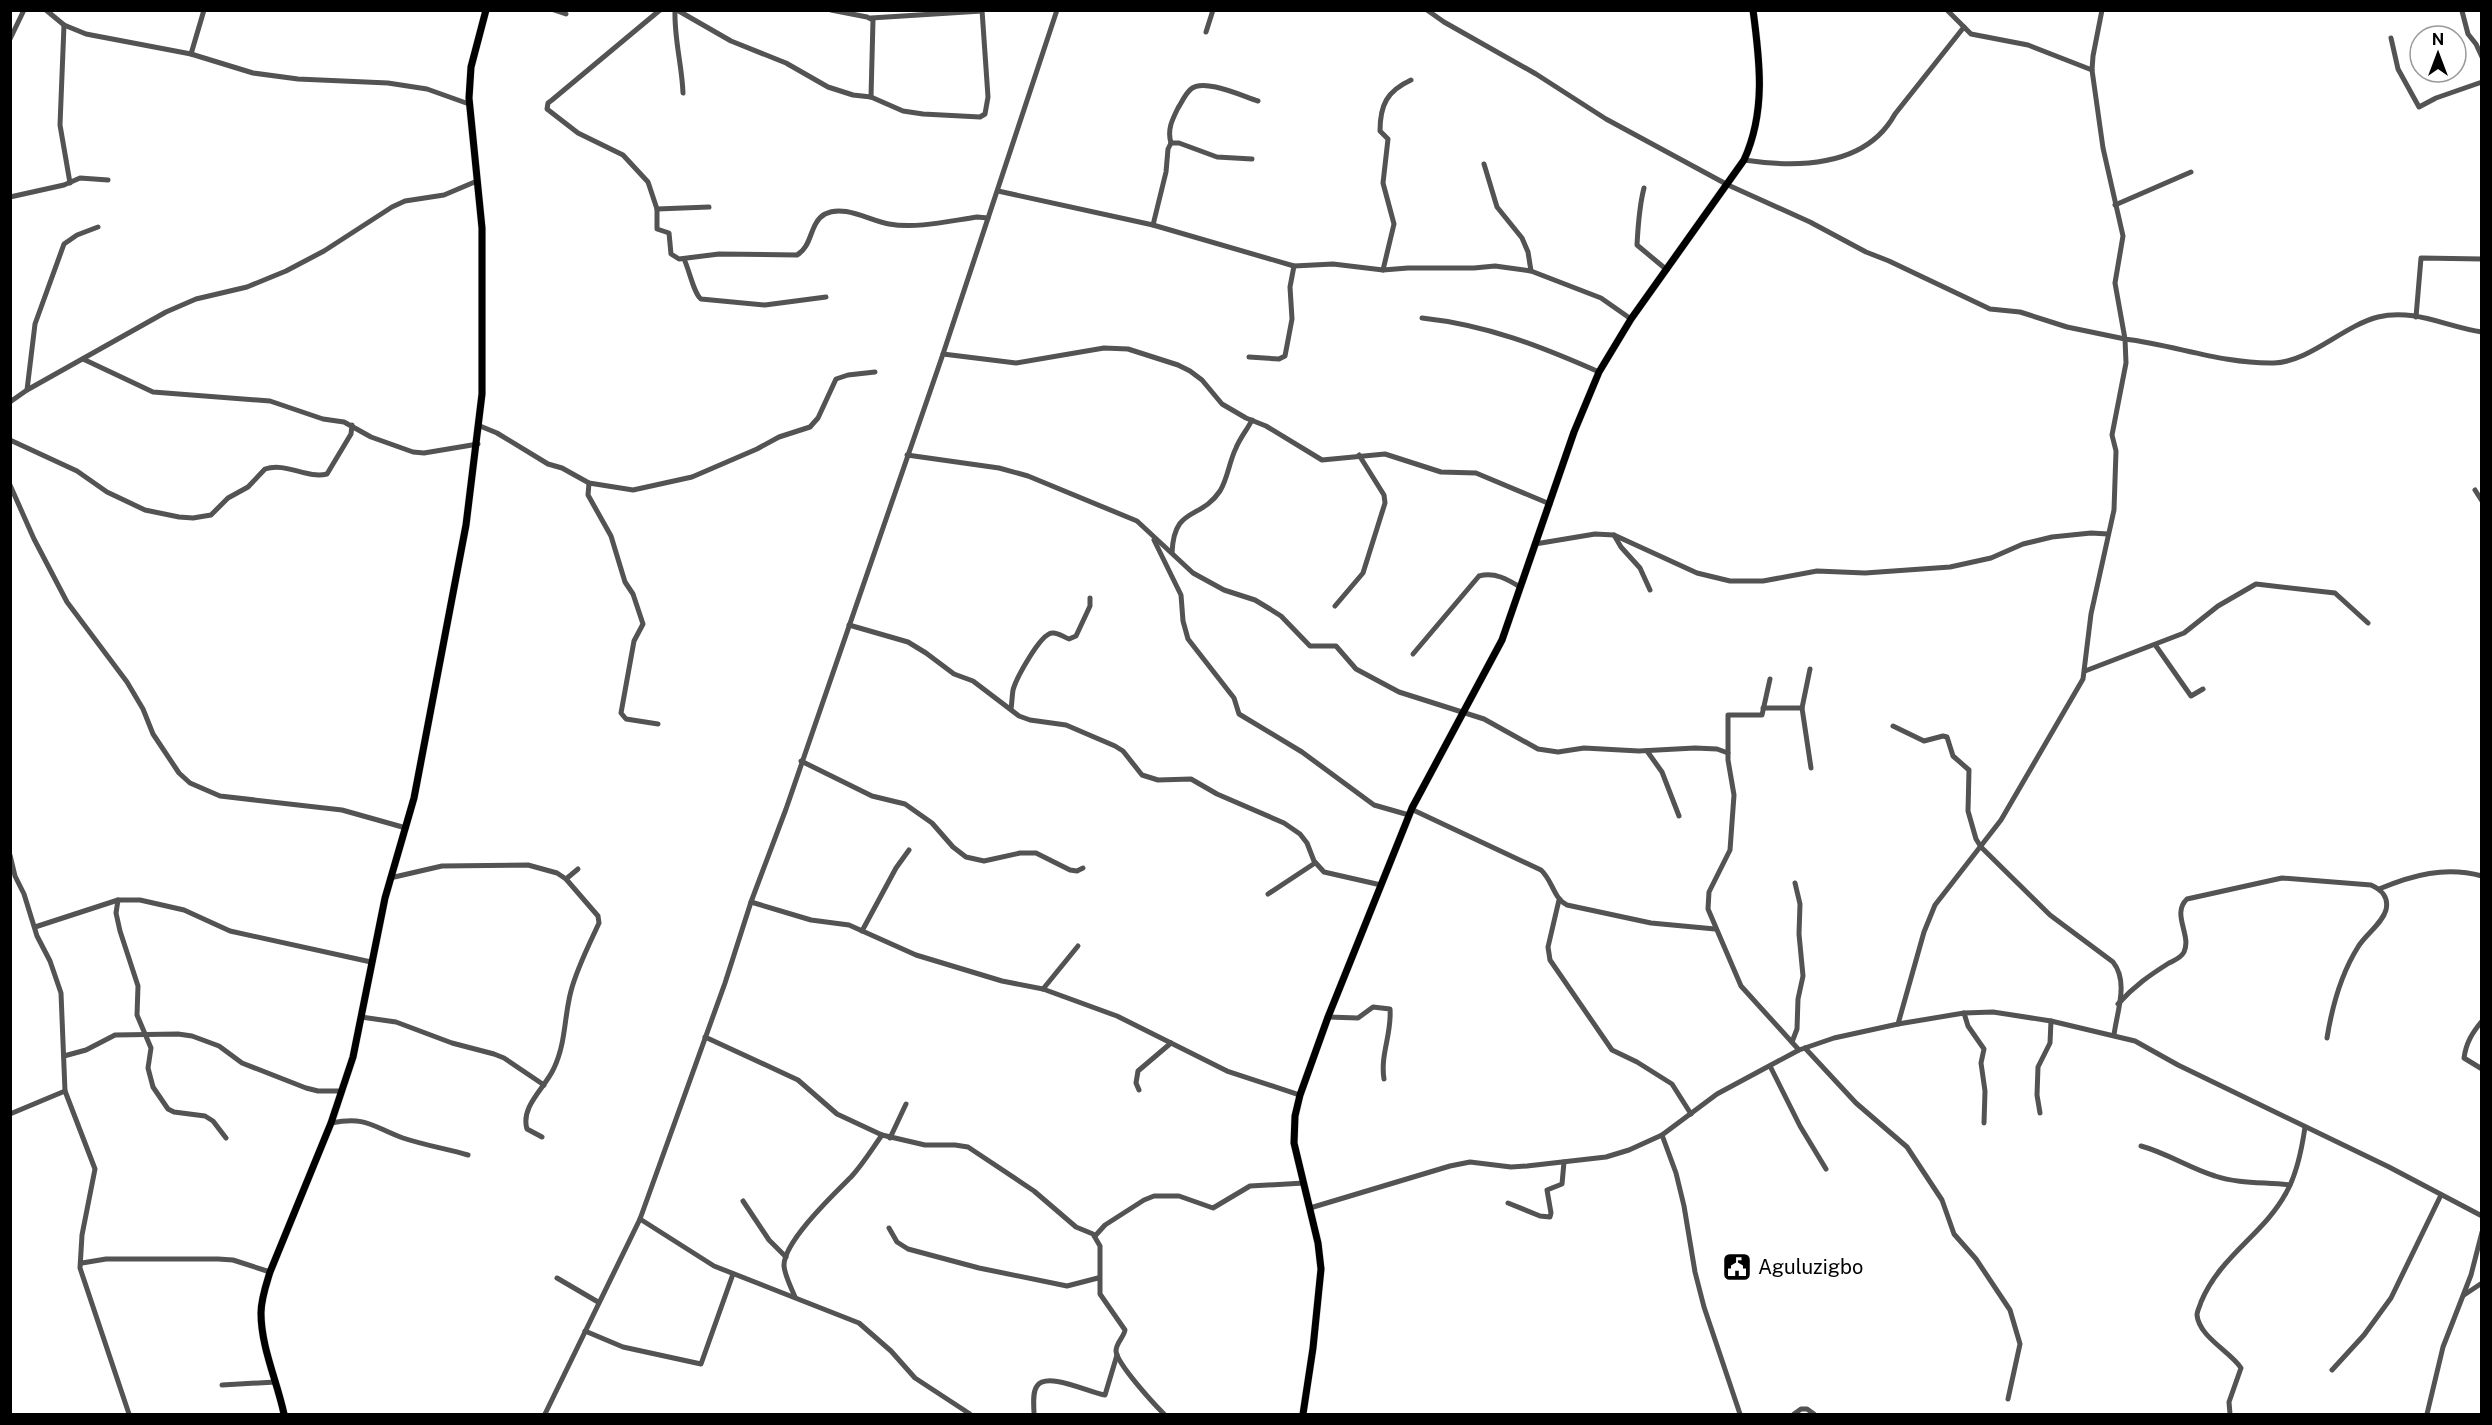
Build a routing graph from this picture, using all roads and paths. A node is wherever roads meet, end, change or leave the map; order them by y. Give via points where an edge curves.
1 (24, 10) edge
2 (46, 10) edge
3 (204, 10) edge
4 (486, 10) edge
5 (554, 10) edge
6 (660, 10) edge
7 (676, 10) edge
8 (831, 10) edge
9 (1057, 10) edge
10 (1213, 10) edge
11 (1427, 10) edge
12 (1753, 10) edge
13 (1947, 10) edge
14 (2102, 10) edge
15 (982, 11) edge
16 (2462, 11) edge
17 (566, 14) dead end
18 (871, 18) junction
19 (64, 25) junction
20 (1964, 27) junction
21 (1206, 32) dead end
22 (2391, 38) dead end
23 (10, 39) edge
24 (190, 54) junction
25 (2481, 57) edge
26 (2092, 70) junction
27 (1411, 80) dead end
28 (2481, 82) edge
29 (683, 93) dead end
30 (872, 97) junction
31 (1258, 101) dead end
32 (469, 104) junction
33 (1171, 143) junction
34 (1252, 159) dead end
35 (1744, 160) junction
36 (1484, 164) dead end
37 (2191, 172) dead end
38 (108, 180) dead end
39 (477, 181) junction
40 (70, 183) junction
41 (1728, 185) junction
42 (1644, 188) dead end
43 (998, 191) junction
44 (10, 197) edge
45 (2115, 205) junction
46 (709, 207) dead end
47 (657, 209) junction
48 (988, 218) junction
49 (1153, 225) junction
50 (98, 227) dead end
51 (684, 259) junction
52 (2481, 259) edge
53 (1294, 266) junction
54 (1383, 270) junction
55 (1667, 270) junction
56 (1531, 271) junction
57 (826, 297) dead end
58 (2416, 317) junction
59 (1422, 318) dead end
60 (1631, 319) junction
61 (2481, 332) edge
62 (2125, 339) junction
63 (943, 354) junction
64 (1250, 357) dead end
65 (83, 358) junction
66 (875, 372) dead end
67 (1599, 372) junction
68 (27, 390) junction
69 (10, 402) edge
70 (1252, 420) junction
71 (352, 425) junction
72 (480, 426) junction
73 (10, 440) edge
74 (478, 444) junction
75 (907, 455) junction
76 (1359, 455) junction
77 (589, 483) junction
78 (10, 485) edge
79 (2475, 490) dead end
80 (2481, 501) edge
81 (1550, 504) junction
82 (2108, 534) junction
83 (1614, 535) junction
84 (1154, 538) junction
85 (1535, 544) junction
86 (1172, 553) junction
87 (1520, 587) junction
88 (1650, 590) dead end
89 (1090, 598) dead end
90 (1335, 606) dead end
91 (2368, 623) dead end
92 (849, 625) junction
93 (2156, 646) junction
94 (1413, 654) dead end
95 (1810, 669) dead end
96 (2085, 671) junction
97 (1770, 679) dead end
98 (2203, 689) dead end
99 (1763, 708) junction
100 (1802, 708) junction
101 (1011, 709) junction
102 (1463, 712) junction
103 (658, 724) dead end
104 (1893, 726) dead end
105 (1647, 751) junction
106 (1728, 753) junction
107 (801, 760) junction
108 (1811, 768) dead end
109 (1410, 812) junction
110 (1679, 816) dead end
111 (406, 828) junction
112 (1981, 847) junction
113 (909, 850) dead end
114 (10, 855) edge
115 (1315, 863) junction
116 (1083, 868) dead end
117 (578, 869) dead end
118 (2481, 876) edge
119 (390, 878) junction
120 (566, 879) junction
121 (1795, 883) dead end
122 (1381, 885) junction
123 (2379, 889) junction
124 (1268, 894) dead end
125 (118, 900) junction
126 (1558, 900) junction
127 (751, 902) junction
128 (35, 927) junction
129 (1715, 929) junction
130 (862, 931) junction
131 (1078, 946) dead end
132 (371, 962) junction
133 (1043, 989) junction
134 (2118, 1004) junction
135 (1964, 1013) junction
136 (361, 1017) junction
137 (1328, 1017) junction
138 (2481, 1021) edge
139 (2051, 1022) junction
140 (1898, 1024) junction
141 (146, 1033) junction
142 (2114, 1035) junction
143 (705, 1037) junction
144 (2327, 1038) dead end
145 (1792, 1042) junction
146 (1171, 1043) junction
147 (1802, 1049) junction
148 (64, 1056) junction
149 (1770, 1066) junction
150 (2481, 1069) edge
151 (1384, 1079) dead end
152 (544, 1085) junction
153 (1138, 1090) dead end
154 (65, 1091) junction
155 (342, 1091) junction
156 (1300, 1095) junction
157 (906, 1104) dead end
158 (2040, 1113) dead end
159 (10, 1114) edge
160 (1691, 1114) junction
161 (331, 1123) junction
162 (1984, 1123) dead end
163 (2305, 1127) junction
164 (882, 1135) junction
165 (1662, 1135) junction
166 (542, 1137) dead end
167 (226, 1138) dead end
168 (890, 1138) junction
169 (2141, 1146) dead end
170 (468, 1155) dead end
171 (1564, 1162) junction
172 (1826, 1169) dead end
173 (1304, 1183) junction
174 (2290, 1185) junction
175 (2441, 1195) junction
176 (743, 1201) dead end
177 (1508, 1203) dead end
178 (1310, 1208) junction
179 (2481, 1216) edge
180 (640, 1220) junction
181 (889, 1228) dead end
182 (2481, 1232) edge
183 (1095, 1236) junction
184 (786, 1257) junction
185 (82, 1263) junction
186 (270, 1272) junction
187 (733, 1274) junction
188 (557, 1278) dead end
189 (1098, 1278) junction
190 (2481, 1283) edge
191 (2463, 1296) junction
192 (795, 1297) junction
193 (598, 1302) junction
194 (585, 1331) junction
195 (1117, 1355) junction
196 (2332, 1370) dead end
197 (276, 1382) junction
198 (222, 1385) dead end
199 (2008, 1399) dead end
200 (129, 1414) edge
201 (284, 1414) edge
202 (545, 1414) edge
203 (970, 1414) edge
204 (1034, 1414) edge
205 (1164, 1414) edge
206 (1303, 1414) edge
207 (1740, 1414) edge
208 (1794, 1414) edge
209 (1814, 1414) edge
210 (2230, 1414) edge
211 (2427, 1414) edge

1 - 23 street
2 - 19 street
3 - 24 street
4 - 32 main road via 471,67
5 - 17 street
6 - 47 street via 547,106 549,112 578,133 623,155 648,182
7 - 29 street via 674,31
7 - 30 street via 828,87
8 - 18 street
9 - 43 street
10 - 21 street
11 - 41 street via 1606,119
12 - 35 main road via 1759,60 1759,112
13 - 20 street
14 - 26 street
15 - 18 street
15 - 30 street via 988,97 985,114 980,117 903,111
16 - 25 street via 2468,34
18 - 30 street
19 - 24 street via 86,34
19 - 40 street via 60,125
20 - 26 street via 1971,34 2028,45
20 - 35 street via 1888,127 1867,146 1807,164
22 - 28 street via 2398,69 2419,107
24 - 32 street via 253,73 388,82 427,89
26 - 45 street
27 - 54 street via 1388,95 1380,117 1380,131 1388,139 1383,183 1394,224
31 - 33 street via 1207,85 1195,87 1187,93 1169,128
32 - 39 main road
33 - 34 street via 1217,157
33 - 49 street
35 - 41 main road
36 - 56 street via 1497,207 1522,238
37 - 45 street
38 - 40 street via 87,177
39 - 65 street via 444,195 405,201 286,271 186,303
39 - 72 main road via 483,285
40 - 44 street
41 - 55 main road
41 - 62 street via 1990,309 2020,312
42 - 55 street via 1637,245
43 - 48 street
43 - 49 street
45 - 62 street via 2123,236 2115,283
46 - 47 street
47 - 51 street via 657,229 668,232 671,254
48 - 51 street via 901,225 829,212 816,223 805,249 797,255
48 - 63 street
49 - 53 street
50 - 68 street via 64,244 35,324
51 - 57 street via 701,299 765,305
52 - 58 street via 2421,258
53 - 54 street via 1333,264
53 - 64 street via 1290,287 1292,319 1285,356
54 - 56 street via 1495,266
55 - 60 main road
56 - 60 street via 1601,298
58 - 61 street
58 - 62 street via 2379,317 2339,333 2299,356 2275,363 2228,360
59 - 67 street via 1502,333
60 - 67 main road
62 - 82 street via 2125,371 2112,435 2116,471
63 - 70 street via 1016,363 1104,348 1128,349 1190,371 1222,404
63 - 75 street
65 - 68 street
65 - 71 street via 153,392 270,401
66 - 77 street via 836,379 810,427 692,477 633,490
67 - 81 main road
68 - 69 street
70 - 76 street via 1322,460
70 - 86 street via 1211,503 1190,513 1176,529
71 - 73 street via 351,434 327,474 266,469 211,515 193,518 145,510 107,492 77,471
71 - 74 street via 371,437 413,452
72 - 74 main road
72 - 77 street
74 - 111 main road via 466,525
75 - 84 street via 1028,476 1137,521
75 - 92 street
76 - 81 street via 1385,454 1441,472 1476,473
76 - 90 street via 1385,503 1363,573
77 - 103 street via 588,495 611,536 643,624 634,641 621,713 626,719
78 - 111 street via 67,602 127,682 153,734 190,783 220,796 342,810
79 - 80 street
81 - 85 main road
82 - 83 street via 2052,537 1950,567 1865,573 1817,571 1763,581 1730,581 1697,573
82 - 96 street via 2085,648
83 - 85 street via 1595,534
83 - 88 street via 1640,568
84 - 86 street
84 - 109 street via 1181,595 1188,639 1234,698 1239,714 1302,752 1374,805
85 - 87 main road
86 - 102 street via 1212,584 1276,612 1310,646 1336,646 1356,669 1399,692
87 - 94 street via 1499,576 1479,576
87 - 102 main road via 1502,640
89 - 101 street via 1076,636 1069,639 1050,633 1042,639 1019,675
91 - 93 street via 2335,593 2256,584 2218,606 2184,633
92 - 101 street via 908,642
92 - 107 street
93 - 96 street
93 - 98 street via 2191,696
95 - 100 street
96 - 112 street via 2071,704
97 - 99 street
99 - 100 street
99 - 106 street via 1762,715 1728,715
100 - 108 street
101 - 115 street via 1030,720 1066,725 1115,746 1124,751 1136,770 1149,778 1191,779 1284,823 1307,843
102 - 105 street via 1546,750
102 - 109 main road
104 - 112 street via 1924,741 1947,737 1953,756 1968,770 1968,811
105 - 106 street via 1695,748
105 - 110 street via 1662,772
106 - 129 street via 1734,813 1730,850 1708,901
107 - 116 street via 872,796 905,804 932,823 966,857 984,861 1036,853 1070,870
107 - 127 street
109 - 122 main road
109 - 126 street via 1541,870
111 - 119 main road
112 - 134 street via 2050,915 2113,962 2121,972
112 - 140 street via 1932,912
113 - 130 street
114 - 128 street
115 - 122 street via 1324,872
115 - 124 street
117 - 120 street
118 - 123 street via 2462,871 2433,872
119 - 120 street via 442,866 508,864 544,869
119 - 132 main road
120 - 152 street via 599,920 571,991 560,1056
121 - 145 street via 1800,904 1803,976
122 - 137 main road
123 - 134 street via 2282,878 2187,899 2180,911 2185,949 2182,956 2145,977
123 - 144 street via 2385,896 2385,913 2358,947 2343,977
125 - 128 street
125 - 132 street via 170,906 230,931
125 - 141 street via 120,931 136,975 137,1015
126 - 129 street via 1567,906 1651,923
126 - 160 street via 1548,948 1550,960 1612,1050 1672,1084
127 - 130 street
127 - 143 street
128 - 148 street via 61,993
129 - 145 street via 1741,986
130 - 133 street via 916,955
131 - 133 street
132 - 136 main road
133 - 146 street via 1118,1016
134 - 142 street
135 - 139 street via 1993,1012
135 - 140 street
135 - 162 street via 1984,1049
136 - 152 street via 408,1025 494,1054
136 - 155 main road
137 - 151 street via 1358,1018 1373,1006 1390,1009 1382,1064
137 - 156 main road
138 - 150 street via 2472,1032 2464,1058
139 - 142 street
139 - 158 street via 2050,1044 2038,1067
140 - 147 street
141 - 148 street via 115,1035
141 - 155 street via 192,1036 219,1046 242,1063 306,1088
141 - 167 street via 151,1048 148,1068 162,1102 174,1112 206,1116
142 - 163 street via 2152,1048 2178,1065
143 - 164 street via 798,1080 837,1114
143 - 180 street
145 - 147 street
146 - 153 street via 1138,1071
146 - 156 street via 1227,1071
147 - 149 street
147 - 199 street via 1906,1147 1942,1200 1954,1234 2010,1310 2019,1344
148 - 154 street
149 - 160 street via 1717,1094
149 - 172 street
152 - 166 street via 525,1122 527,1129
154 - 159 street
154 - 185 street via 95,1169 82,1235
155 - 161 main road
156 - 173 main road via 1294,1143
157 - 168 street
160 - 165 street
161 - 170 street via 367,1122 403,1138
161 - 186 main road
163 - 174 street
163 - 175 street
164 - 168 street
164 - 184 street via 802,1230
165 - 171 street via 1629,1150
165 - 207 street via 1676,1173 1704,1307
168 - 183 street via 925,1146 968,1147 1034,1191 1076,1227
169 - 174 street via 2216,1177
171 - 177 street via 1562,1184 1547,1190 1550,1217
171 - 178 street via 1511,1167 1484,1162 1460,1164
173 - 178 main road
173 - 183 street via 1250,1186 1213,1208 1179,1196 1154,1196
174 - 210 street via 2275,1210 2216,1274 2199,1308 2199,1319 2210,1339 2241,1368 2229,1402
175 - 179 street
175 - 196 street via 2391,1298
176 - 184 street via 769,1240
178 - 206 main road via 1321,1280
180 - 187 street
180 - 193 street
181 - 189 street via 897,1242 908,1249 979,1268 1067,1286
182 - 191 street
183 - 189 street via 1100,1246
184 - 192 street via 786,1273
185 - 186 street via 106,1259 218,1259
185 - 200 street via 81,1272
186 - 197 main road via 261,1311 262,1331
187 - 192 street
187 - 194 street via 701,1364 623,1347
188 - 193 street
189 - 195 street via 1100,1294 1125,1330 1116,1347
190 - 191 street
191 - 211 street via 2443,1347
192 - 203 street via 859,1323 915,1378
193 - 194 street
194 - 202 street
195 - 204 street via 1105,1395 1043,1382 1035,1389
195 - 205 street
197 - 198 street
197 - 201 main road
208 - 209 street via 1807,1409

